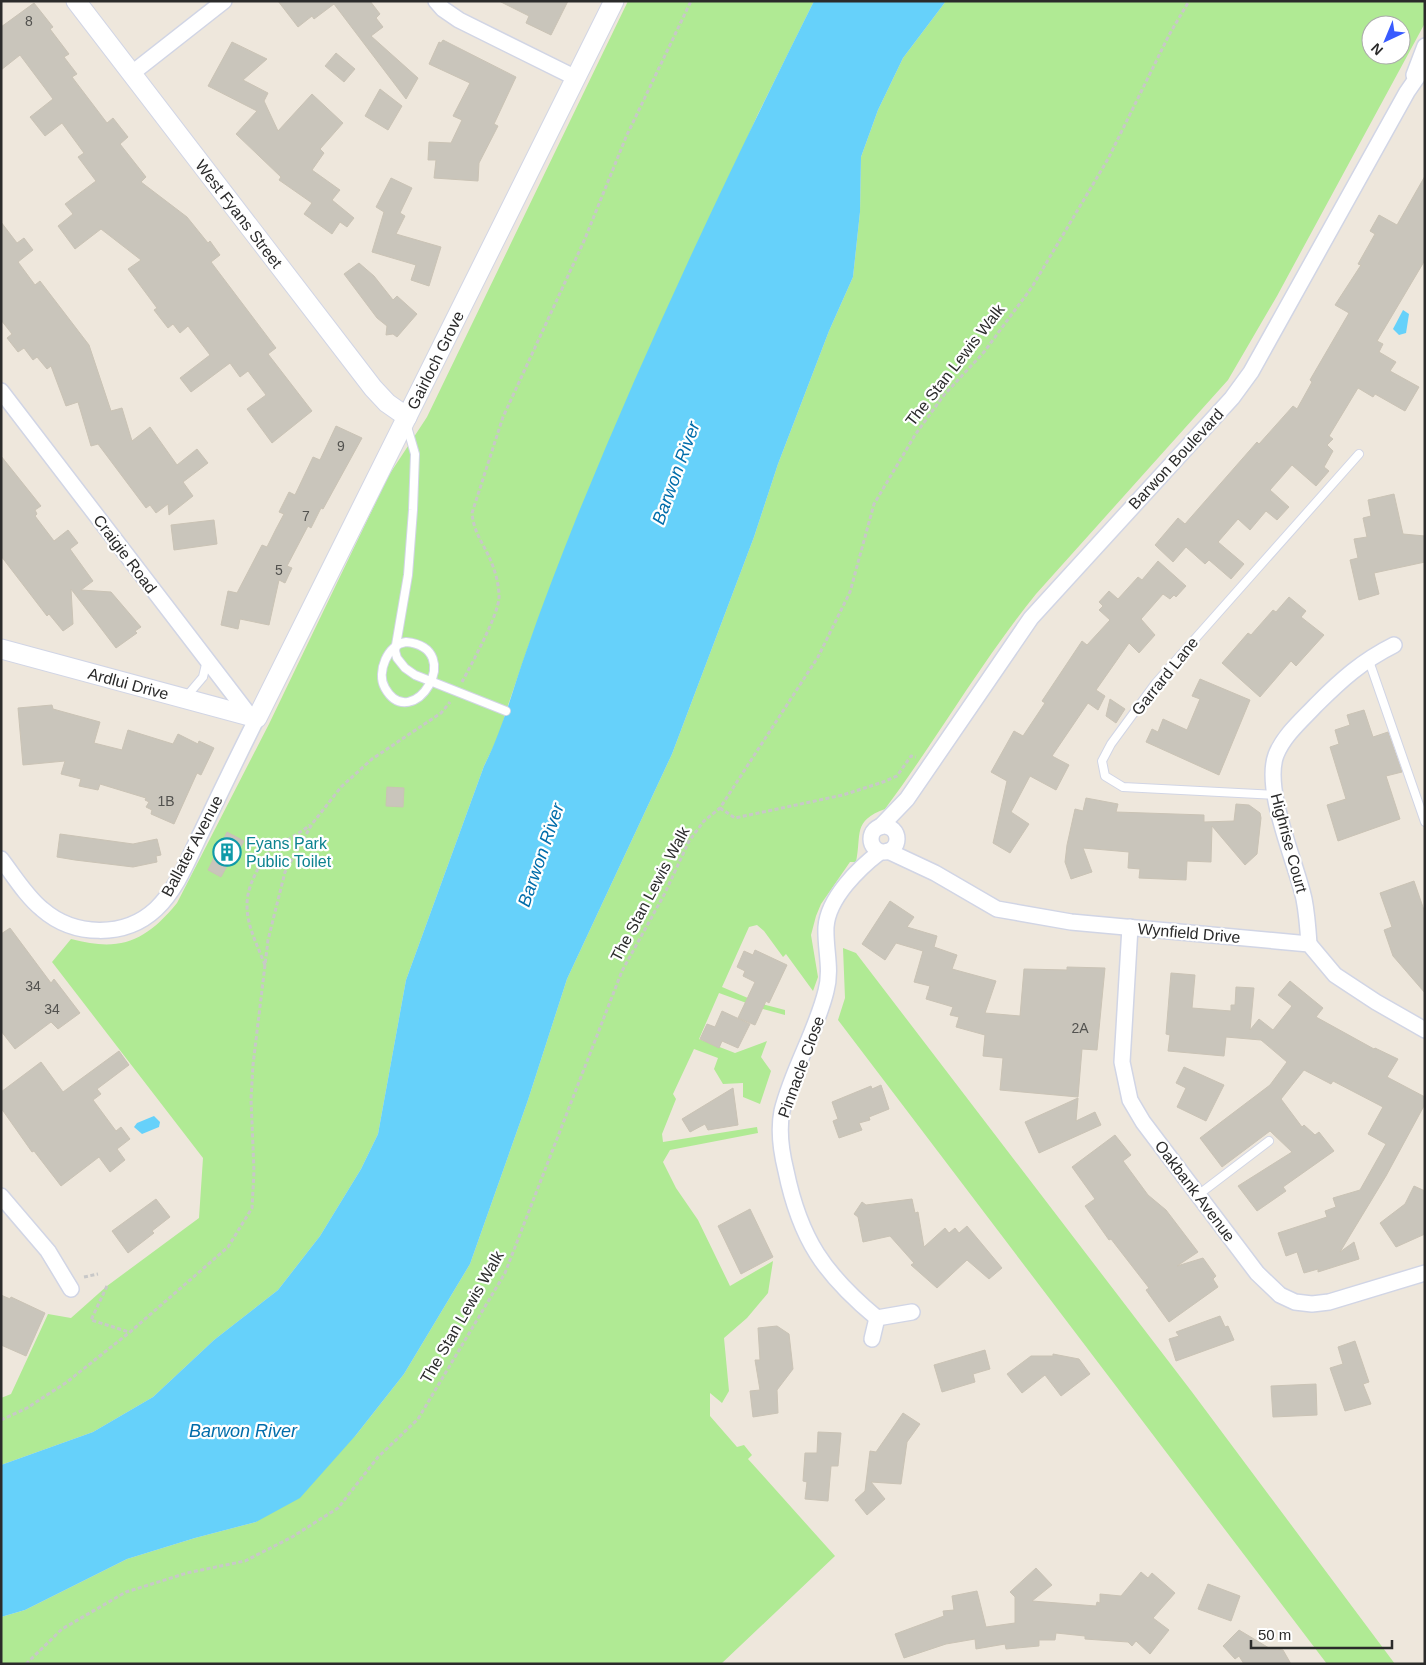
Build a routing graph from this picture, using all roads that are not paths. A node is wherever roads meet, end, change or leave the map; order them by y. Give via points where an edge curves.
1 (76, 1) edge
2 (224, 1) edge
3 (436, 1) edge
4 (614, 1) edge
5 (1425, 46) edge
6 (1425, 66) edge
7 (131, 74) junction
8 (576, 78) junction
9 (1406, 92) junction
10 (1, 391) edge
11 (406, 420) junction
12 (1359, 454) dead end
13 (1394, 645) dead end
14 (396, 646) junction
15 (1, 649) edge
16 (1368, 658) junction
17 (207, 660) junction
18 (431, 682) junction
19 (184, 698) junction
20 (506, 710) dead end
21 (253, 717) junction
22 (1275, 795) junction
23 (1425, 822) edge
24 (891, 832) junction
25 (880, 848) junction
26 (1, 859) edge
27 (935, 873) junction
28 (1130, 927) junction
29 (1309, 944) junction
30 (1425, 1030) edge
31 (1269, 1141) dead end
32 (1198, 1195) junction
33 (1, 1196) edge
34 (1425, 1273) edge
35 (72, 1289) dead end
36 (912, 1312) dead end
37 (877, 1318) junction
38 (872, 1338) dead end

1 - 7 street, West Fyans Street
2 - 7 street
3 - 8 street via 459,20
4 - 8 street, Gairloch Grove
5 - 9 street, Barwon Boulevard
6 - 9 street, Barwon Boulevard
7 - 11 street, West Fyans Street via 373,388
8 - 11 street, Gairloch Grove
9 - 24 street, Barwon Boulevard via 1251,372 1232,398 1031,618 907,799
10 - 17 street, Craigie Road
11 - 14 lane via 415,466 408,575
11 - 21 street, Gairloch Grove
12 - 22 lane, Garrard Lane via 1155,684 1102,761 1105,776 1123,787
13 - 16 street, Highrise Court
14 - 18 lane via 397,658 405,668
14 - 18 lane via 412,642 427,651 435,666
14 - 18 lane via 382,670 383,684 390,695 410,701 423,694
15 - 19 street, Ardlui Drive
16 - 22 street, Highrise Court via 1339,682 1282,742 1275,757
16 - 23 lane
17 - 19 lane via 203,677
17 - 21 street, Craigie Road
18 - 20 lane
19 - 21 street, Ardlui Drive
21 - 26 street, Ballater Avenue via 170,892 157,908 140,920 119,929 102,931 61,922 35,903
22 - 29 street, Highrise Court via 1304,899
24 - 25 street, Barwon Boulevard via 896,844
24 - 25 street, Barwon Boulevard via 875,830
24 - 27 street, Wynfield Drive
25 - 27 street, Wynfield Drive
25 - 37 street, Pinnacle Close via 849,882 834,904 826,925 829,982 783,1109 780,1138 798,1221 826,1270
27 - 28 street, Wynfield Drive via 997,908 1071,922
28 - 29 street, Wynfield Drive
28 - 32 street, Oakbank Avenue via 1122,1062 1128,1090 1136,1112
29 - 30 street via 1335,975
31 - 32 lane
32 - 34 street, Oakbank Avenue via 1268,1286 1295,1302 1329,1302
33 - 35 street via 48,1251
36 - 37 street
37 - 38 street

